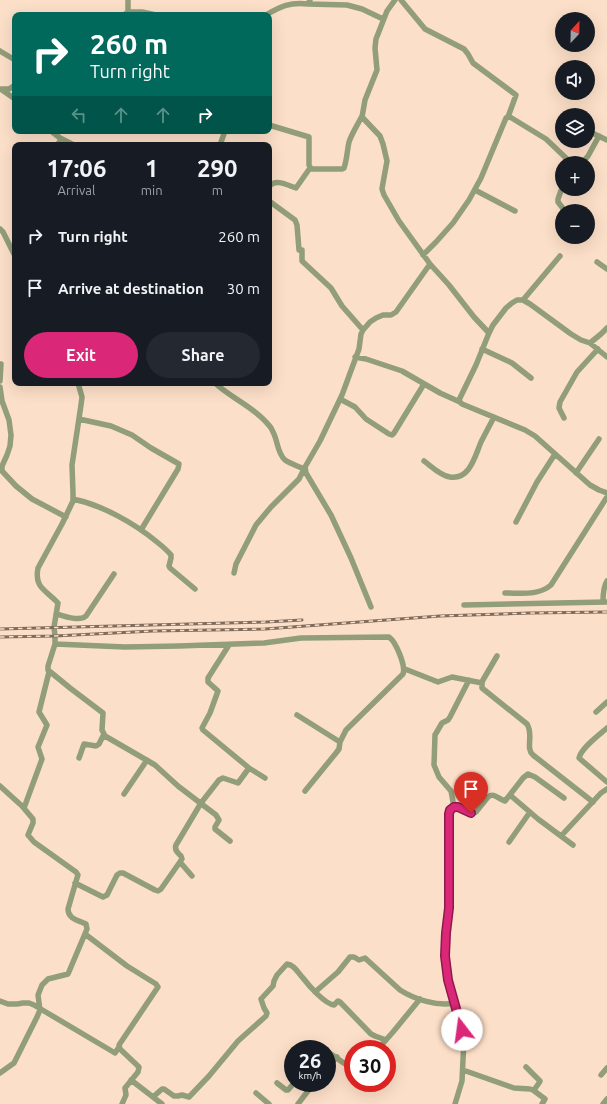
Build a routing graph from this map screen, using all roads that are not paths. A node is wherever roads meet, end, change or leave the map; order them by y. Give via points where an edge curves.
1 (128, 0) edge
2 (280, 0) edge
3 (395, 0) edge
4 (401, 0) edge
5 (309, 2) edge
6 (284, 6) junction
7 (126, 12) edge
8 (272, 12) edge
9 (383, 19) junction
10 (0, 51) edge
11 (12, 58) edge
12 (12, 87) edge
13 (1, 89) edge
14 (12, 97) edge
15 (362, 116) junction
16 (508, 117) junction
17 (272, 126) edge
18 (55, 134) edge
19 (595, 134) edge
20 (600, 136) junction
21 (62, 139) junction
22 (607, 140) edge
23 (60, 142) edge
24 (68, 142) edge
25 (564, 156) edge
26 (588, 156) edge
27 (312, 169) junction
28 (272, 183) edge
29 (475, 190) junction
30 (272, 203) edge
31 (515, 211) dead end
32 (0, 229) edge
33 (12, 251) edge
34 (423, 255) junction
35 (560, 256) dead end
36 (597, 262) dead end
37 (430, 264) junction
38 (607, 269) edge
39 (522, 300) junction
40 (607, 328) edge
41 (363, 330) junction
42 (489, 333) junction
43 (590, 343) junction
44 (482, 349) junction
45 (598, 349) junction
46 (355, 357) junction
47 (607, 357) edge
48 (1, 364) dead end
49 (531, 378) dead end
50 (0, 381) edge
51 (424, 384) junction
52 (79, 386) edge
53 (218, 386) edge
54 (0, 387) edge
55 (340, 399) junction
56 (460, 402) junction
57 (1, 407) edge
58 (494, 417) junction
59 (564, 418) dead end
60 (83, 420) junction
61 (599, 439) dead end
62 (555, 454) junction
63 (424, 461) dead end
64 (304, 469) junction
65 (576, 473) junction
66 (2, 475) edge
67 (607, 493) edge
68 (607, 497) edge
69 (76, 500) junction
70 (66, 517) junction
71 (516, 522) dead end
72 (141, 530) junction
73 (234, 573) dead end
74 (114, 574) dead end
75 (607, 581) edge
76 (195, 589) dead end
77 (505, 592) dead end
78 (605, 602) edge
79 (464, 605) dead end
80 (371, 607) dead end
81 (56, 614) junction
82 (55, 644) junction
83 (229, 645) junction
84 (497, 656) dead end
85 (405, 669) junction
86 (50, 672) junction
87 (469, 680) junction
88 (482, 683) junction
89 (607, 702) edge
90 (596, 712) dead end
91 (297, 715) dead end
92 (607, 728) edge
93 (104, 734) junction
94 (340, 742) junction
95 (79, 758) dead end
96 (147, 760) junction
97 (249, 768) junction
98 (265, 778) dead end
99 (607, 782) edge
100 (0, 786) edge
101 (607, 789) edge
102 (305, 790) dead end
103 (124, 794) dead end
104 (510, 795) junction
105 (564, 798) dead end
106 (593, 802) junction
107 (201, 804) junction
108 (454, 807) junction
109 (24, 808) junction
110 (530, 812) junction
111 (560, 836) junction
112 (230, 841) dead end
113 (509, 842) dead end
114 (573, 845) dead end
115 (180, 862) junction
116 (192, 876) dead end
117 (75, 883) junction
118 (85, 934) junction
119 (315, 992) junction
120 (420, 999) junction
121 (0, 1002) edge
122 (455, 1003) junction
123 (40, 1010) junction
124 (386, 1040) joint
125 (119, 1047) junction
126 (337, 1058) edge
127 (344, 1063) edge
128 (526, 1067) dead end
129 (607, 1068) edge
130 (463, 1070) junction
131 (0, 1073) edge
132 (601, 1075) dead end
133 (131, 1080) junction
134 (277, 1083) dead end
135 (284, 1088) edge
136 (534, 1090) junction
137 (307, 1092) edge
138 (256, 1093) dead end
139 (153, 1097) junction
140 (607, 1099) edge
141 (122, 1104) edge
142 (162, 1104) edge
143 (269, 1104) edge
144 (298, 1104) edge
145 (455, 1104) edge
146 (542, 1104) edge
147 (603, 1104) edge

1 - 7 street
2 - 6 street
3 - 9 street
4 - 16 street via 425,30 464,49 473,64 516,95
5 - 6 street
5 - 9 street via 346,4
6 - 8 street
9 - 15 street via 375,48 377,70 365,100
10 - 11 street
12 - 13 street
13 - 14 street
15 - 27 street via 350,139 344,168
15 - 34 street via 380,136 383,144 387,161 382,190 384,195
16 - 25 street via 546,139
16 - 29 street
17 - 27 street via 308,137
18 - 21 street
19 - 20 street
20 - 22 street
20 - 26 street
21 - 23 street
21 - 24 street
27 - 28 street via 296,188
29 - 31 street
29 - 34 street via 453,223
30 - 41 street via 295,220 302,261 331,288 342,306
32 - 33 street
34 - 37 street
35 - 39 street
36 - 38 street
37 - 41 street via 396,312 376,318
37 - 42 street
39 - 42 street via 512,302
39 - 43 street via 581,340
40 - 43 street
41 - 46 street
42 - 44 street
43 - 45 street
44 - 49 street via 512,363
44 - 56 street via 460,396
45 - 47 street
45 - 59 street via 577,372 560,402 559,408
46 - 51 street via 402,371
46 - 55 street
48 - 50 street
51 - 55 street via 392,435 371,423 358,409
51 - 56 street
52 - 60 street
53 - 64 street via 267,422 273,431 279,453 286,460
54 - 57 street
55 - 64 street
56 - 58 street
57 - 66 street via 9,420 11,436 2,466
58 - 62 street via 535,436
58 - 63 street via 467,471 451,478
60 - 69 street via 72,466
60 - 72 street via 111,426 132,435 179,464
61 - 65 street
62 - 65 street
62 - 71 street
64 - 73 street via 299,479 256,524
64 - 80 street via 351,558
65 - 67 street via 590,485
66 - 70 street via 32,499
68 - 77 street via 546,590 534,593
69 - 70 street
69 - 72 street via 94,505
70 - 81 street via 36,576 38,585 58,603
72 - 76 street via 169,552 170,568
74 - 81 street via 86,616 78,619
75 - 78 street via 603,592
78 - 79 street
81 - 82 street
82 - 83 street via 125,647
82 - 86 street via 48,666
83 - 85 street via 301,638 387,636 393,641
83 - 97 street via 208,678 208,682 218,691 202,728
84 - 88 street
85 - 87 street via 438,682 452,677
85 - 94 street via 403,674 346,730
86 - 93 street via 103,713
86 - 109 street via 39,712 48,725 38,747 42,759
87 - 88 street
87 - 108 street via 450,717 440,725 435,735 434,765 439,777 451,791
88 - 106 street via 482,688 527,724 530,732 529,749 533,756
89 - 90 street
91 - 94 street
92 - 99 street via 583,750 579,758
93 - 95 street via 99,744 94,747 84,744
93 - 96 street
94 - 102 street via 339,749
96 - 103 street
96 - 107 street
97 - 98 street
97 - 107 street via 238,783 222,778
100 - 109 street
101 - 106 street
104 - 105 street via 528,774
104 - 108 street via 502,800 490,795 474,813
104 - 110 street
106 - 111 street
107 - 112 street via 216,815 219,820 216,829
107 - 115 street via 176,845 176,851 182,858
108 - 122 street via 449,814 449,908 445,956 448,980
109 - 117 street via 33,819 29,837 74,869 78,875
110 - 111 street
110 - 113 street
111 - 114 street
115 - 116 street
115 - 117 street via 158,891 123,873 117,875 103,898
117 - 118 street via 68,913 86,924
118 - 123 street via 68,974 48,979 42,985 38,995
118 - 125 street via 158,986
119 - 120 street via 352,957 359,960 366,958 400,990
119 - 124 street via 332,1005 340,1002 371,1034
119 - 139 street via 292,966 287,964 261,999 266,1016 238,1042 189,1097 174,1096 164,1089
120 - 122 street via 443,1004
120 - 124 street
121 - 123 street via 29,1003
122 - 130 street via 464,1039
123 - 125 street via 115,1053
123 - 131 street via 14,1063
125 - 133 street via 139,1067
126 - 127 street
128 - 136 street via 540,1081
129 - 132 street
130 - 136 street via 514,1088
130 - 145 street
133 - 139 street
133 - 141 street via 125,1088 126,1095
134 - 135 street
136 - 146 street via 545,1099
137 - 144 street
138 - 143 street
139 - 142 street
140 - 147 street

